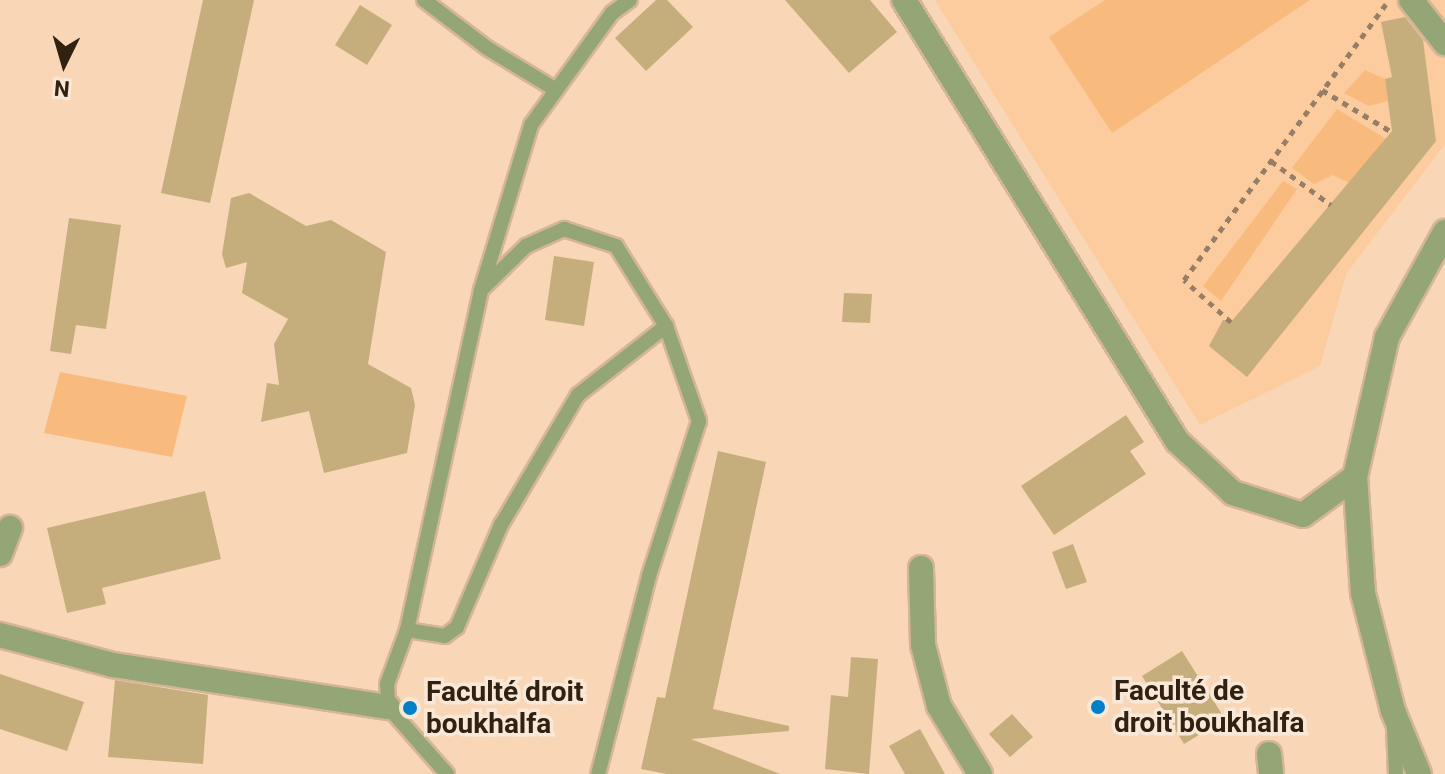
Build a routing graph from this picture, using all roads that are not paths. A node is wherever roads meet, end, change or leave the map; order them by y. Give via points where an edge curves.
1 (424, 0) edge
2 (630, 0) edge
3 (904, 0) edge
4 (1411, 0) edge
5 (1445, 43) edge
6 (556, 90) junction
7 (1445, 232) edge
8 (481, 290) junction
9 (666, 326) junction
10 (1355, 477) junction
11 (10, 528) dead end
12 (0, 554) edge
13 (921, 568) dead end
14 (407, 630) junction
15 (0, 635) edge
16 (388, 707) junction
17 (1393, 711) junction
18 (447, 774) edge
19 (598, 774) edge
20 (980, 774) edge
21 (1396, 774) edge
22 (1419, 774) edge

1 - 6 lane via 487,48
2 - 6 lane via 612,13
3 - 10 street via 1177,441 1233,493 1303,515
4 - 5 street
6 - 8 lane via 531,125
7 - 10 street via 1387,337
8 - 9 lane via 526,246 564,229 616,246
8 - 14 lane
9 - 14 lane via 578,395 501,525 457,627 445,636
9 - 19 lane via 699,421 649,576
10 - 17 street via 1363,593
11 - 12 street
13 - 20 street via 923,645 939,706
14 - 16 lane via 387,684
15 - 16 street via 113,665
16 - 18 lane
17 - 21 lane
17 - 22 street

